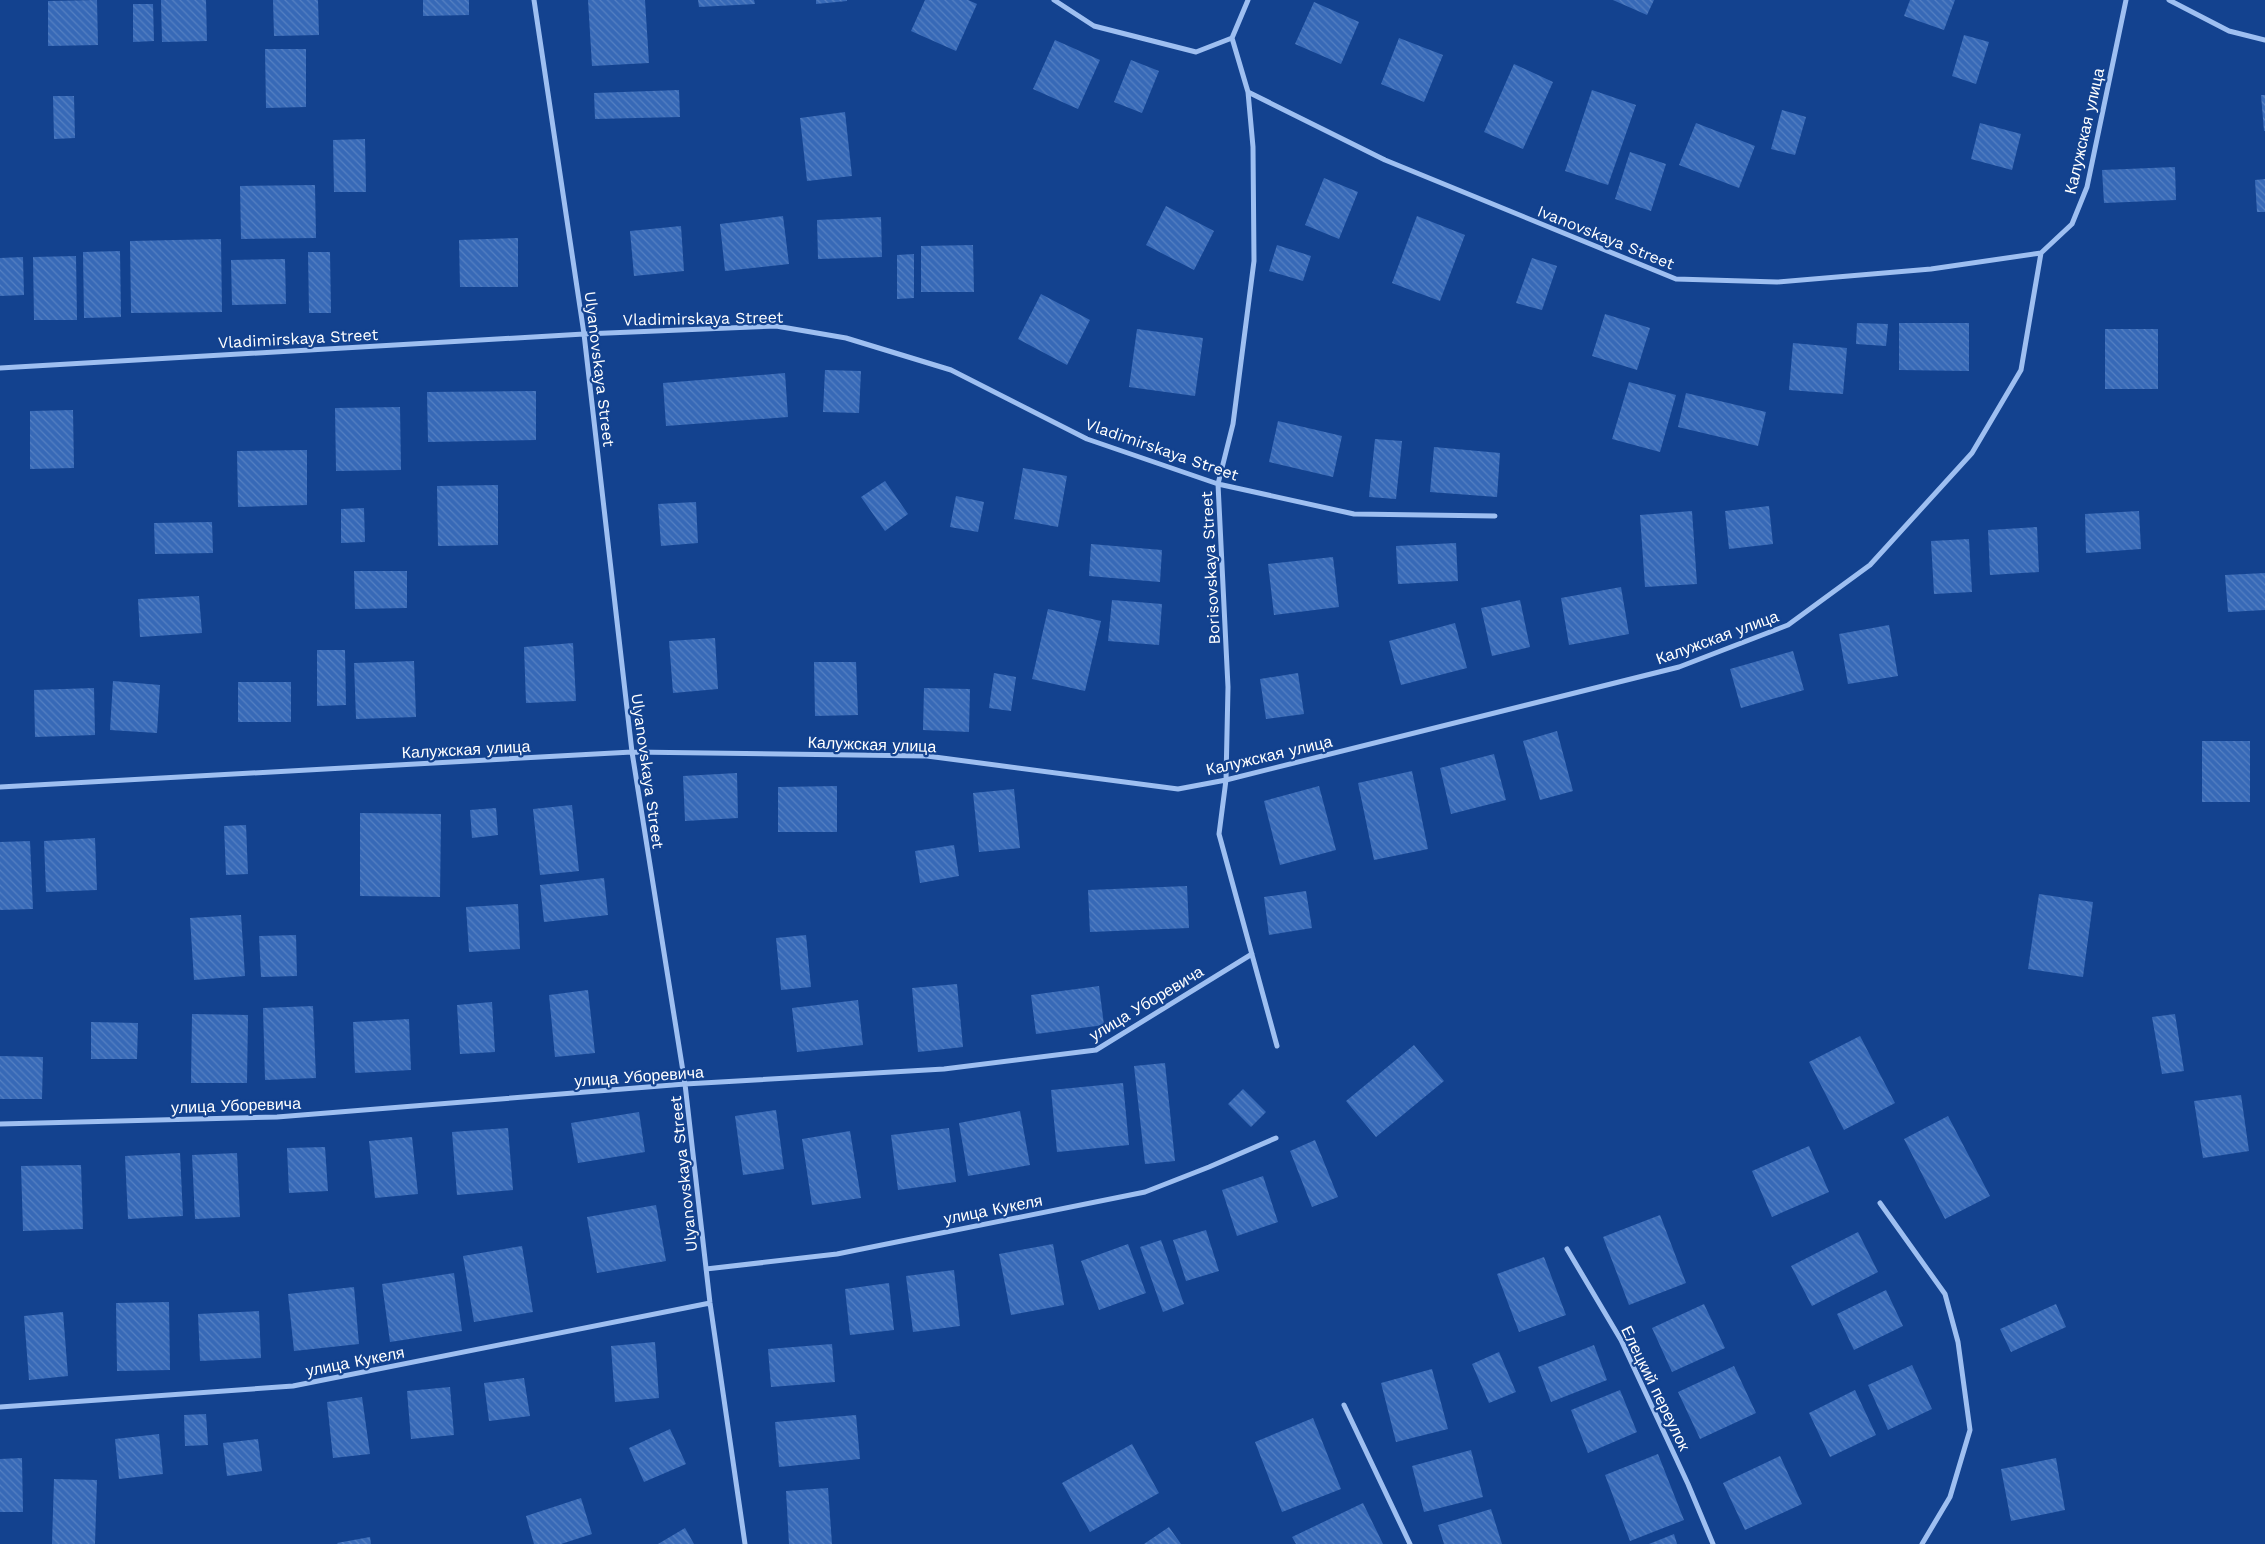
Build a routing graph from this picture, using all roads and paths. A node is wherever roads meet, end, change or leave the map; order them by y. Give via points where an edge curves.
1 (534, 0) edge
2 (1054, 0) edge
3 (1248, 0) edge
4 (2126, 0) edge
5 (2169, 0) edge
6 (1232, 38) junction
7 (2265, 40) edge
8 (1248, 92) junction
9 (2041, 253) junction
10 (584, 334) junction
11 (0, 368) edge
12 (1218, 484) junction
13 (1494, 516) dead end
14 (632, 752) junction
15 (1226, 780) junction
16 (0, 787) edge
17 (1252, 954) junction
18 (1277, 1046) dead end
19 (685, 1084) junction
20 (0, 1124) edge
21 (1276, 1138) dead end
22 (1880, 1203) dead end
23 (1567, 1249) dead end
24 (706, 1269) junction
25 (710, 1304) junction
26 (1344, 1405) dead end
27 (0, 1407) edge
28 (745, 1544) edge
29 (1410, 1544) edge
30 (1713, 1544) edge
31 (1922, 1544) edge

1 - 10 street, Ulyanovskaya Street
2 - 6 street via 1094,26 1196,52
3 - 6 street
4 - 9 street, Калужская улица via 2087,187 2072,224
5 - 7 street via 2229,31
6 - 8 street, Borisovskaya Street
8 - 9 street, Ivanovskaya Street via 1385,160 1676,279 1777,282 1931,269
8 - 12 street, Borisovskaya Street via 1253,147 1254,262 1233,424
9 - 15 street, Калужская улица via 2021,370 1972,453 1870,564 1788,625 1679,667
10 - 11 street, Vladimirskaya Street
10 - 12 street, Vladimirskaya Street via 776,326 846,338 951,370 1087,439
10 - 14 street, Ulyanovskaya Street
12 - 13 street, Vladimirskaya Street via 1354,514
12 - 15 street, Borisovskaya Street via 1228,687
14 - 15 street, Калужская улица via 927,756 1178,789
14 - 16 street, Калужская улица
14 - 19 street, Ulyanovskaya Street
15 - 17 street, Borisovskaya Street via 1219,834
17 - 18 street, Borisovskaya Street
17 - 19 street, улица Уборевича via 1096,1050 944,1069
19 - 20 street, улица Уборевича via 277,1117
19 - 24 street, Ulyanovskaya Street
21 - 24 street, улица Кукеля via 1145,1192 837,1254
22 - 31 street via 1945,1294 1958,1342 1970,1430 1950,1497
23 - 30 street, Елецкий переулок via 1621,1340
24 - 25 street, Ulyanovskaya Street
25 - 27 street, улица Кукеля via 293,1386
25 - 28 street, Ulyanovskaya Street
26 - 29 street

